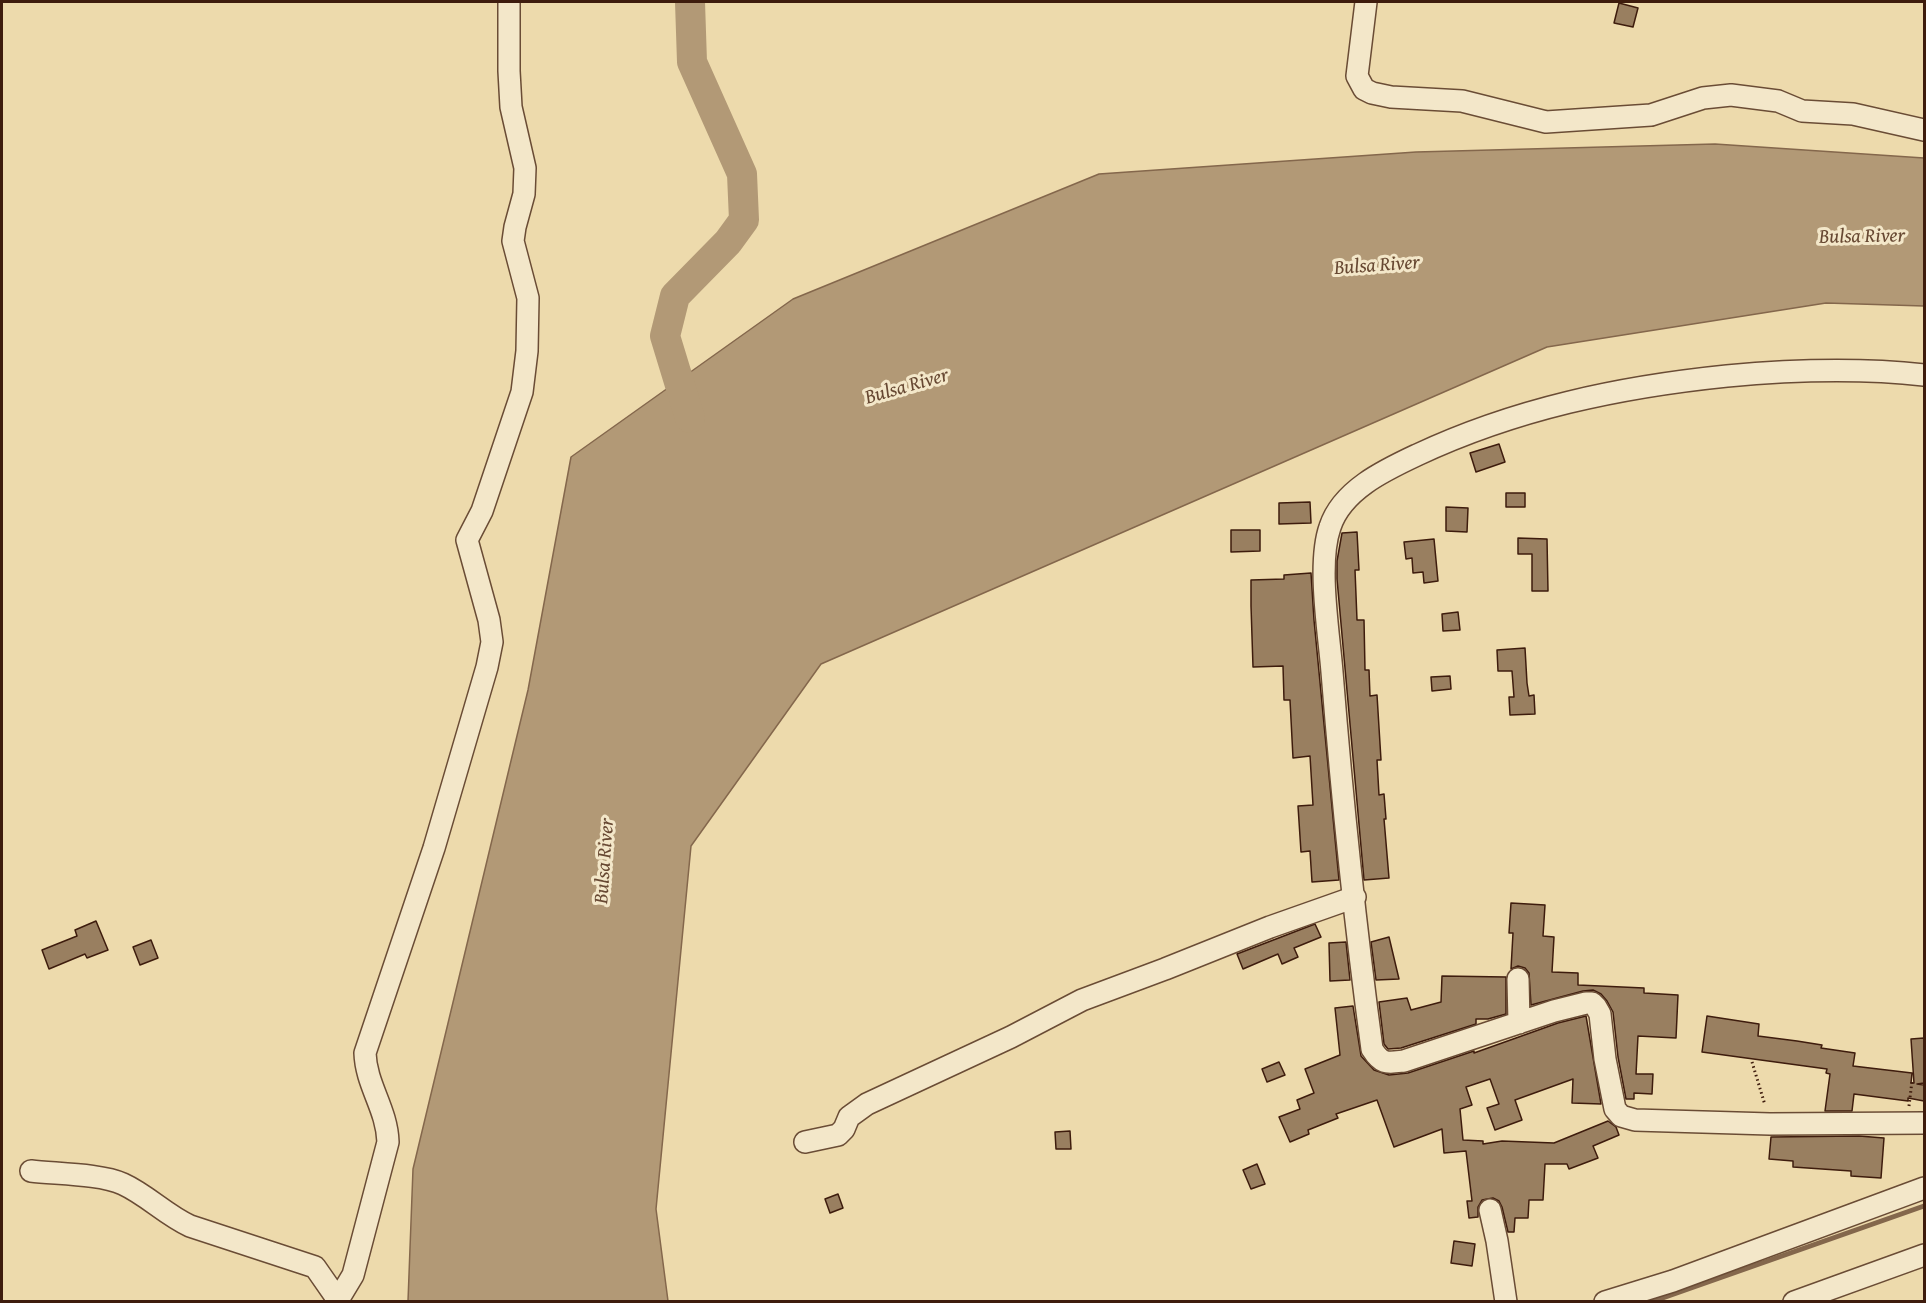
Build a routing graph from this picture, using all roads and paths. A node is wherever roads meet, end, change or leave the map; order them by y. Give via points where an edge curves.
1 (509, 2) edge
2 (1366, 2) edge
3 (1924, 130) edge
4 (1924, 375) edge
5 (1355, 897) junction
6 (1518, 979) dead end
7 (1519, 1023) junction
8 (1752, 1062) dead end
9 (1912, 1081) dead end
10 (1915, 1122) edge
11 (1770, 1124) junction
12 (805, 1142) dead end
13 (31, 1171) dead end
14 (1924, 1188) edge
15 (1490, 1210) dead end
16 (1924, 1255) edge
17 (338, 1301) edge
18 (1506, 1302) edge
19 (1605, 1302) edge
20 (1794, 1302) edge

1 - 17 street via 511,107 525,168 524,194 513,241 528,298 529,324 522,392 482,511 467,540 492,642 434,848 365,1053 365,1068 386,1119 388,1142 353,1275
2 - 3 street via 1357,76 1364,89 1372,93 1462,101 1546,122 1651,115 1703,98 1731,95 1778,101 1802,111 1853,114
4 - 5 street via 1773,372 1620,390 1524,414 1446,441 1360,487 1338,510 1330,528 1324,572 1337,742
5 - 7 street via 1359,958 1372,1049 1378,1059 1387,1063 1404,1061
5 - 12 street via 1082,1000 867,1104 849,1117 838,1135
6 - 7 street
7 - 11 street via 1592,1003 1600,1014 1612,1097 1621,1116 1635,1120
8 - 11 path
9 - 10 path
10 - 11 street
13 - 17 street via 121,1183 176,1220 315,1267
14 - 19 street via 1673,1281
15 - 18 street
16 - 20 street

